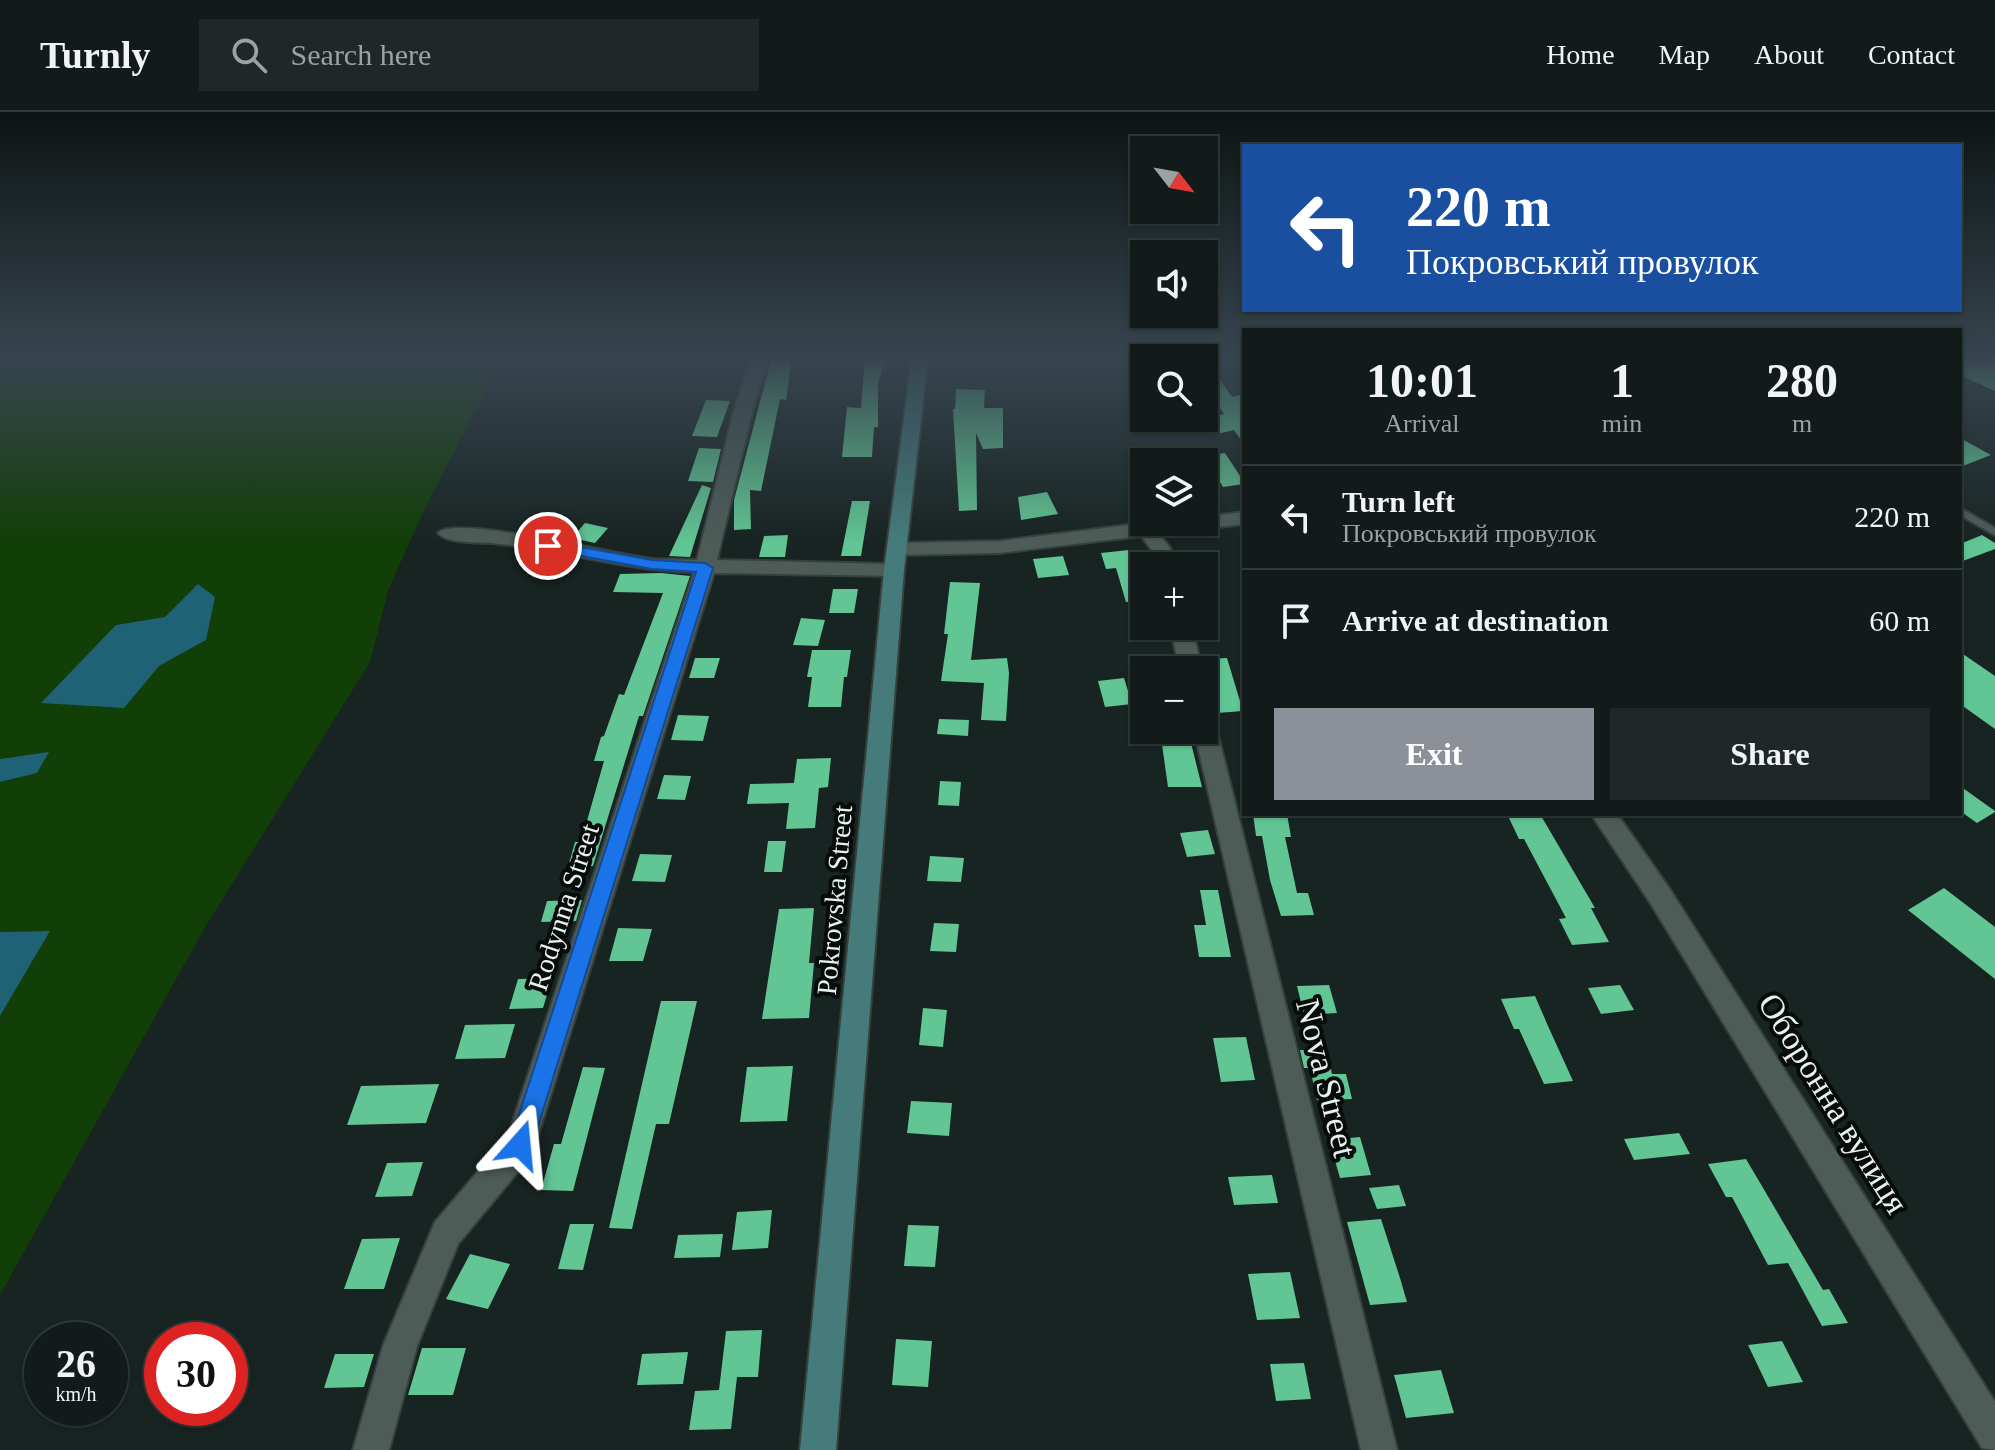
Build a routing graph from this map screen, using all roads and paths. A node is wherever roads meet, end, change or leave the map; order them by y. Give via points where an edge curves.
1 (741, 419) edge
2 (913, 419) edge
3 (1962, 512) edge
4 (1242, 518) edge
5 (1218, 521) edge
6 (1130, 531) edge
7 (1995, 532) edge
8 (448, 533) dead end
9 (897, 560) junction
10 (705, 568) junction
11 (1209, 744) edge
12 (1604, 816) edge
13 (1995, 1435) edge
14 (371, 1450) edge
15 (818, 1450) edge
16 (1379, 1450) edge

1 - 10 street, Rodynna Street
2 - 9 street, Pokrovska Street
3 - 7 lane
4 - 5 street
6 - 9 street
8 - 10 street via 506,538 652,565
9 - 10 street
9 - 15 street, Pokrovska Street
10 - 14 street, Rodynna Street via 520,1145 446,1233 400,1346
11 - 16 street, Nova Street
12 - 13 street, Оборонна вулиця via 1668,909

